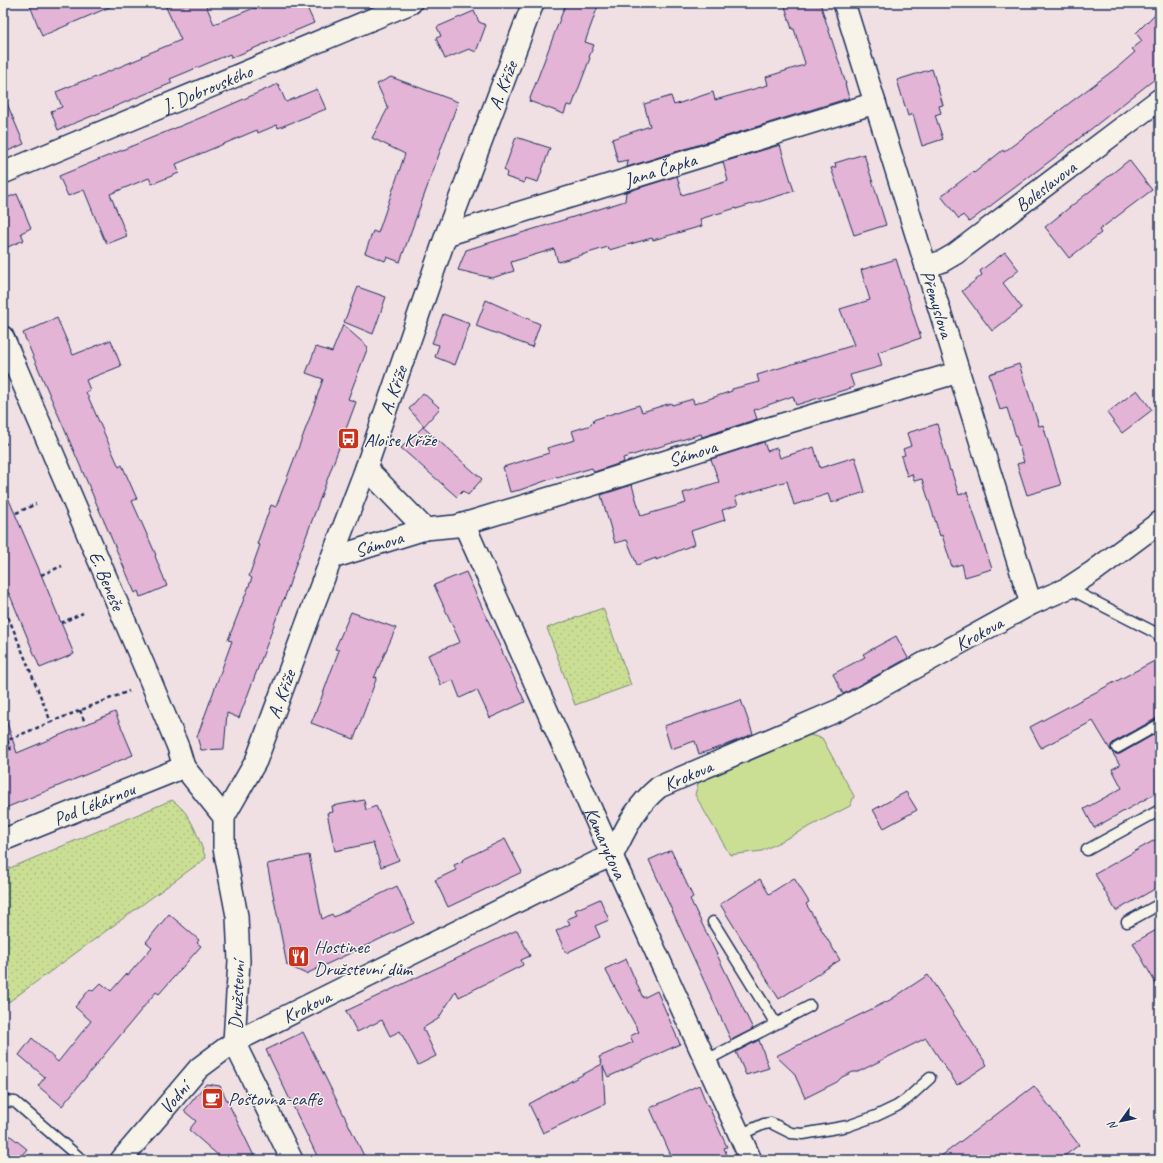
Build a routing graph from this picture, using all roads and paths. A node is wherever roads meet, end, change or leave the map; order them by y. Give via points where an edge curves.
1 (411, 3) edge
2 (533, 3) edge
3 (844, 3) edge
4 (1160, 99) edge
5 (875, 103) junction
6 (3, 173) edge
7 (446, 235) junction
8 (926, 267) junction
9 (3, 337) edge
10 (959, 372) junction
11 (9, 442) dead end
12 (3, 445) edge
13 (366, 468) junction
14 (36, 504) dead end
15 (16, 513) dead end
16 (1160, 522) edge
17 (464, 524) junction
18 (425, 529) junction
19 (332, 558) junction
20 (62, 566) dead end
21 (41, 575) dead end
22 (1068, 588) junction
23 (3, 604) edge
24 (1031, 604) junction
25 (82, 613) dead end
26 (61, 622) dead end
27 (1159, 635) edge
28 (132, 690) dead end
29 (80, 710) junction
30 (51, 722) junction
31 (85, 723) dead end
32 (1160, 724) edge
33 (7, 740) junction
34 (3, 742) edge
35 (1116, 748) dead end
36 (12, 753) dead end
37 (184, 767) junction
38 (1160, 810) edge
39 (224, 817) junction
40 (3, 840) edge
41 (1088, 850) dead end
42 (612, 856) junction
43 (1160, 904) edge
44 (713, 922) dead end
45 (1127, 922) dead end
46 (810, 1006) dead end
47 (776, 1024) junction
48 (234, 1042) junction
49 (705, 1061) junction
50 (930, 1078) dead end
51 (3, 1101) edge
52 (739, 1135) junction
53 (82, 1160) edge
54 (121, 1160) edge
55 (292, 1160) edge
56 (751, 1160) edge

1 - 6 street, J. Dobrovského
2 - 7 street, A. Kříže
3 - 5 street, Přemyslova
4 - 8 street, Boleslavova via 955,254
5 - 7 street, Jana Čapka
5 - 8 street, Přemyslova
7 - 13 street, A. Kříže
8 - 10 street, Přemyslova
9 - 37 street, E. Beneše via 151,682
10 - 17 street, Sámova via 769,428
10 - 24 street, Přemyslova
11 - 12 path
13 - 18 street, Sámova
13 - 19 street, A. Kříže
14 - 15 path
16 - 22 street, Krokova
17 - 18 street, Sámova
17 - 42 street, Kamarytova
18 - 19 street, Sámova
19 - 39 street, A. Kříže via 256,761
20 - 21 path
22 - 24 street, Krokova
22 - 27 lane
23 - 30 path
24 - 42 street, Krokova via 839,710 658,787 634,813
25 - 26 path
28 - 29 path
29 - 30 path
29 - 31 path
30 - 33 path
32 - 35 lane
33 - 34 path
33 - 36 path
37 - 39 street, E. Beneše
37 - 40 street, Pod Lékárnou
38 - 41 lane
39 - 48 street, Družstevní via 224,848 237,916 239,961
42 - 48 street, Krokova
42 - 49 street, Kamarytova
43 - 45 lane
44 - 47 lane
46 - 47 lane
47 - 49 lane
48 - 54 street, Vodní via 199,1068
48 - 55 street, Družstevní
49 - 52 street, Kamarytova
50 - 52 lane via 897,1106 848,1126 804,1134 791,1133 771,1123
51 - 53 lane via 15,1102
52 - 56 street, Kamarytova

